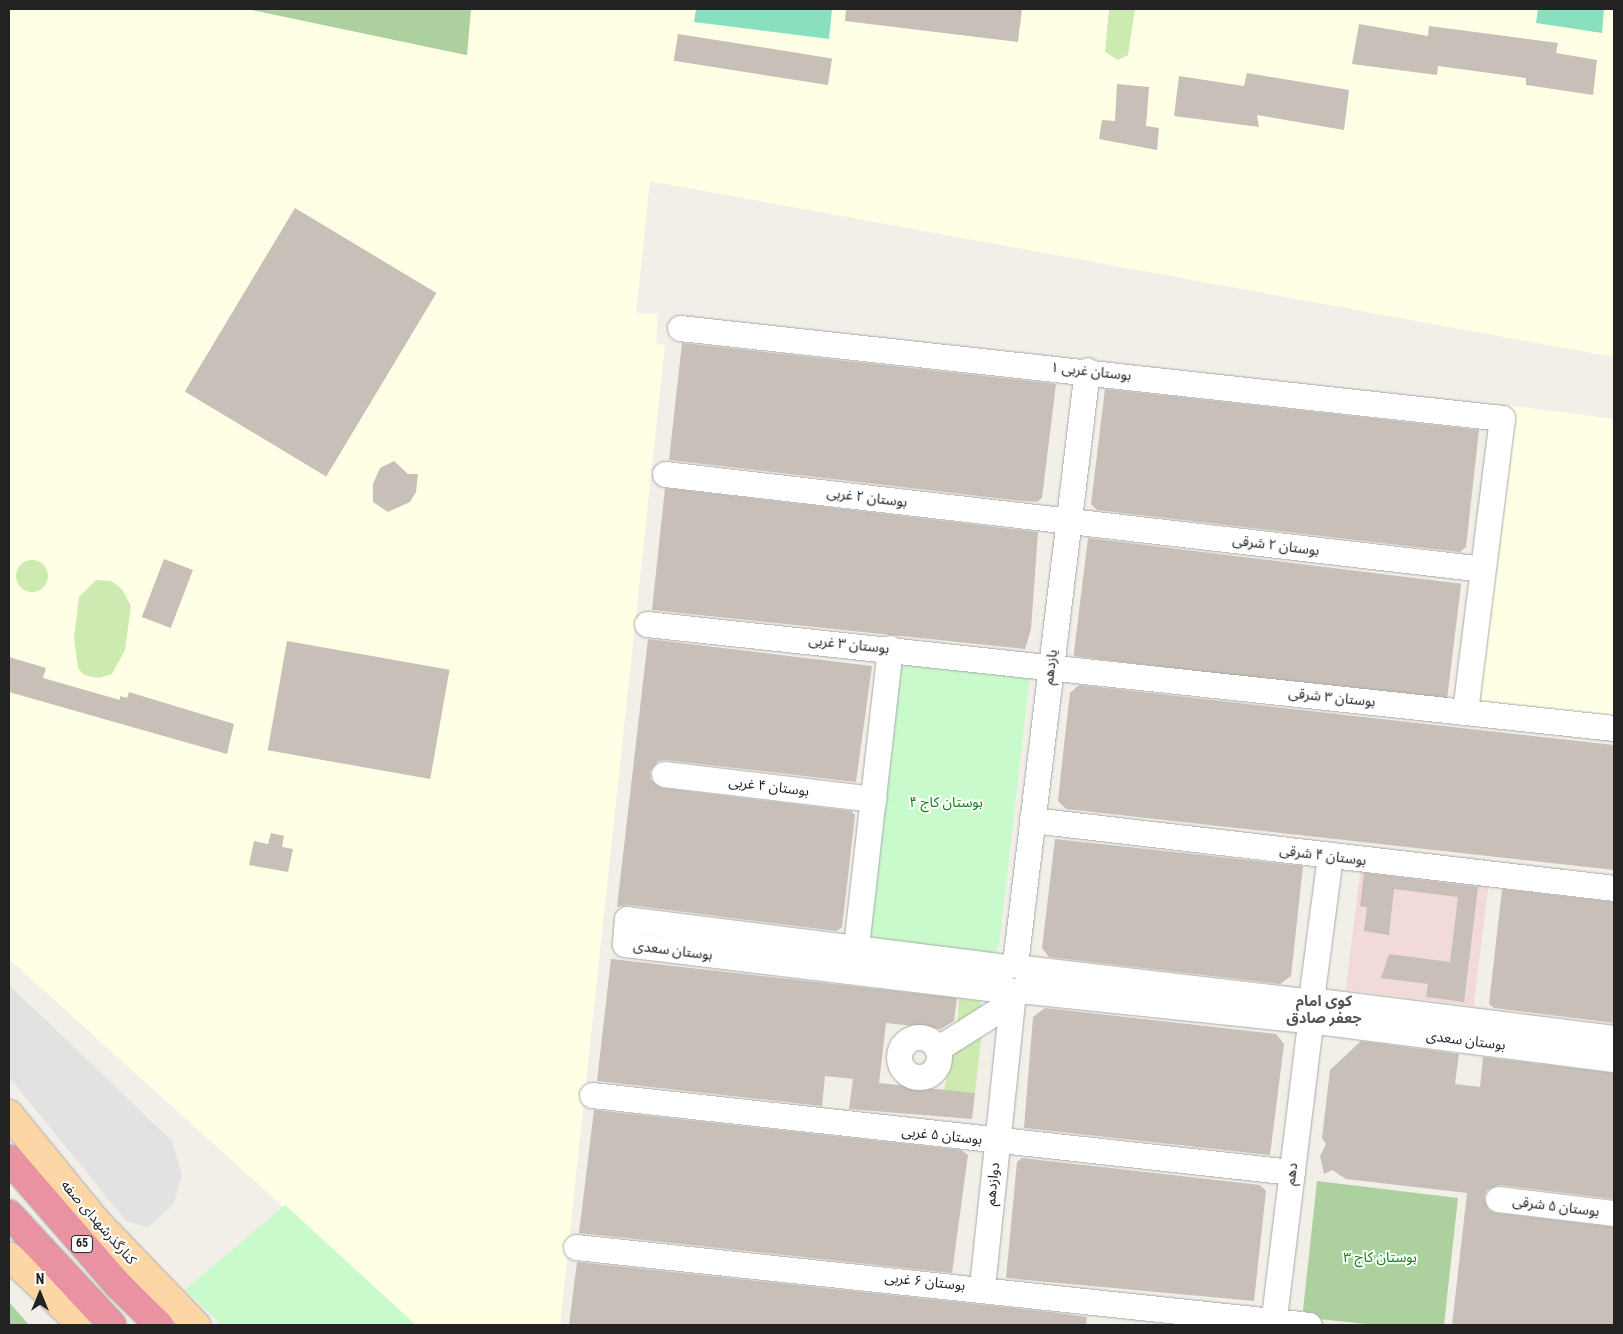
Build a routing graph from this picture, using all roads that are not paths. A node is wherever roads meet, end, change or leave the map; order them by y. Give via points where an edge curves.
1 (680, 328) dead end
2 (1087, 370) junction
3 (665, 474) dead end
4 (1069, 520) junction
5 (1483, 569) junction
6 (647, 624) dead end
7 (890, 648) junction
8 (1050, 667) junction
9 (1465, 712) junction
10 (1614, 728) edge
11 (664, 774) dead end
12 (874, 799) junction
13 (1032, 820) junction
14 (1330, 856) junction
15 (1614, 888) edge
16 (854, 960) junction
17 (1013, 982) junction
18 (1310, 1011) junction
19 (1614, 1038) edge
20 (937, 1049) dead end
21 (1614, 1059) edge
22 (592, 1095) dead end
23 (9, 1114) edge
24 (996, 1141) junction
25 (9, 1159) edge
26 (1292, 1172) junction
27 (1498, 1199) dead end
28 (1614, 1213) edge
29 (9, 1214) edge
30 (576, 1247) dead end
31 (16, 1264) edge
32 (982, 1287) junction
33 (1273, 1323) edge
34 (82, 1325) edge
35 (112, 1325) edge
36 (159, 1325) edge
37 (196, 1325) edge
38 (1309, 1325) edge

1 - 2 street, بوستان غربی ۱
2 - 4 street, یازدهم
2 - 5 street, بوستان غربی ۱ via 1502,418
3 - 4 street, بوستان ۲ غربی
4 - 5 street, بوستان ۲ شرقی
4 - 8 street, یازدهم
5 - 9 street
6 - 7 street, بوستان ۳ غربی
7 - 8 street, بوستان ۳ غربی
7 - 12 street
8 - 9 street, بوستان ۳ شرقی
8 - 13 street, یازدهم
9 - 10 street, بوستان ۳ شرقی
11 - 12 street, بوستان ۴ غربی
12 - 16 street
13 - 14 street, بوستان ۴ شرقی
13 - 17 street, یازدهم
14 - 15 street, بوستان ۴ شرقی
14 - 18 street, دهم
16 - 16 street, بوستان سعدی via 627,919 625,944
16 - 17 street, بوستان سعدی
17 - 18 street, بوستان سعدی
17 - 20 street
17 - 24 street, دوازدهم
18 - 19 street, بوستان سعدی
18 - 21 street, بوستان سعدی
18 - 26 street, دهم
22 - 24 street, بوستان ۵ غربی
23 - 37 main road, کنارگذرشهدای صفه via 95,1220
24 - 26 street, بوستان ۵ غربی
24 - 32 street, دوازدهم
25 - 36 highway, 65 via 118,1285
26 - 33 street, دهم
27 - 28 street, بوستان ۵ شرقی
29 - 35 highway, 65
30 - 32 street, بوستان ۶ غربی
31 - 34 main road
32 - 33 street, بوستان ۶ غربی
33 - 38 street, بوستان ۶ غربی

